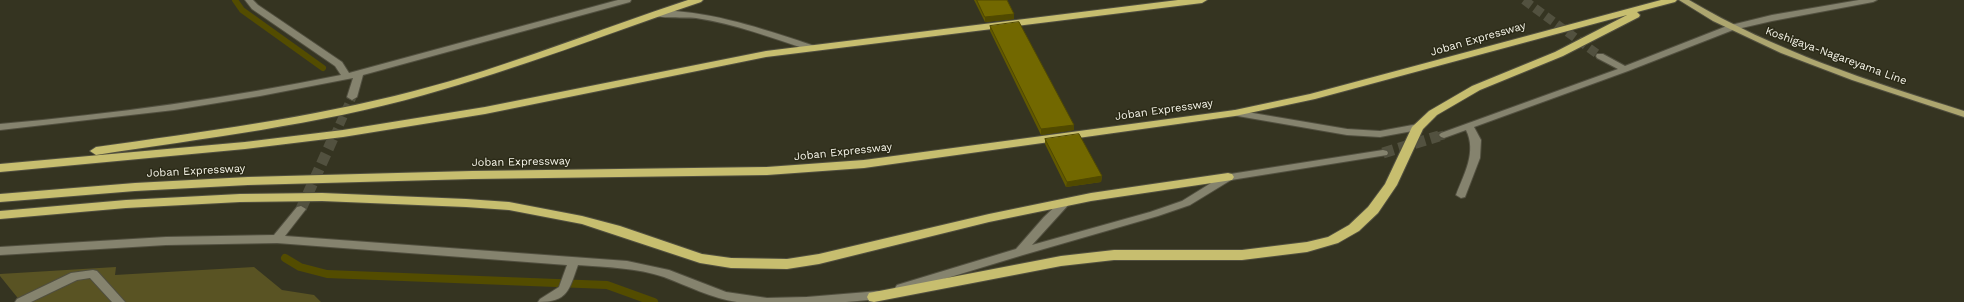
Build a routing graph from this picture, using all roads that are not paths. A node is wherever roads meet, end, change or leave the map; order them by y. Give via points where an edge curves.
1 (249, 0) edge
2 (627, 0) edge
3 (698, 0) edge
4 (1202, 0) edge
5 (1672, 0) edge
6 (1683, 0) edge
7 (1873, 0) edge
8 (1657, 4) junction
9 (653, 15) junction
10 (1730, 28) junction
11 (812, 48) junction
12 (1600, 56) tunnel mouth
13 (1625, 69) junction
14 (359, 73) junction
15 (346, 77) junction
16 (352, 97) tunnel mouth
17 (1235, 113) junction
18 (1964, 114) edge
19 (1469, 126) junction
20 (0, 127) edge
21 (1418, 127) junction
22 (1444, 135) tunnel mouth
23 (1383, 153) tunnel mouth
24 (0, 166) edge
25 (1228, 177) junction
26 (1461, 195) dead end
27 (0, 198) edge
28 (1066, 202) junction
29 (301, 209) tunnel mouth
30 (0, 215) edge
31 (277, 239) junction
32 (0, 252) edge
33 (1019, 252) junction
34 (574, 262) junction
35 (874, 297) junction
36 (726, 299) edge
37 (21, 302) edge
38 (119, 302) edge
39 (544, 302) edge

1 - 15 street via 255,7 339,64
2 - 14 street
3 - 9 highway
4 - 11 highway, Joban Expressway
5 - 8 highway, Joban Expressway
6 - 10 main road, Koshigaya-Nagareyama Line
7 - 10 street
8 - 17 highway, Joban Expressway via 1326,94
8 - 21 highway via 1559,54 1476,88 1433,113
9 - 11 street via 696,15 725,21
9 - 24 highway via 460,80 330,114
10 - 13 street
10 - 18 main road, Koshigaya-Nagareyama Line via 1799,57
11 - 24 highway, Joban Expressway via 710,64 470,114 391,127 323,136
12 - 13 street
13 - 19 street
14 - 15 street
14 - 16 street
15 - 20 street via 196,104
17 - 21 street via 1347,132 1380,134
17 - 27 highway, Joban Expressway via 815,169 316,179 135,187
19 - 22 street
19 - 26 street via 1476,140 1475,158
21 - 35 highway via 1391,185 1373,210 1354,228 1333,240 1307,247 1242,255 1114,255 1061,262
23 - 25 street
25 - 28 highway
25 - 33 street via 1186,203 1123,224
28 - 30 highway via 819,259 787,264 731,263 700,258 602,225 546,211 510,206 322,197 240,198 126,204
28 - 33 street via 1046,220
29 - 31 street
31 - 32 street via 166,241
31 - 34 street
33 - 35 street
34 - 36 street via 627,265 650,270
34 - 39 street via 564,289
35 - 36 street via 767,302
37 - 38 street via 75,276 93,274

